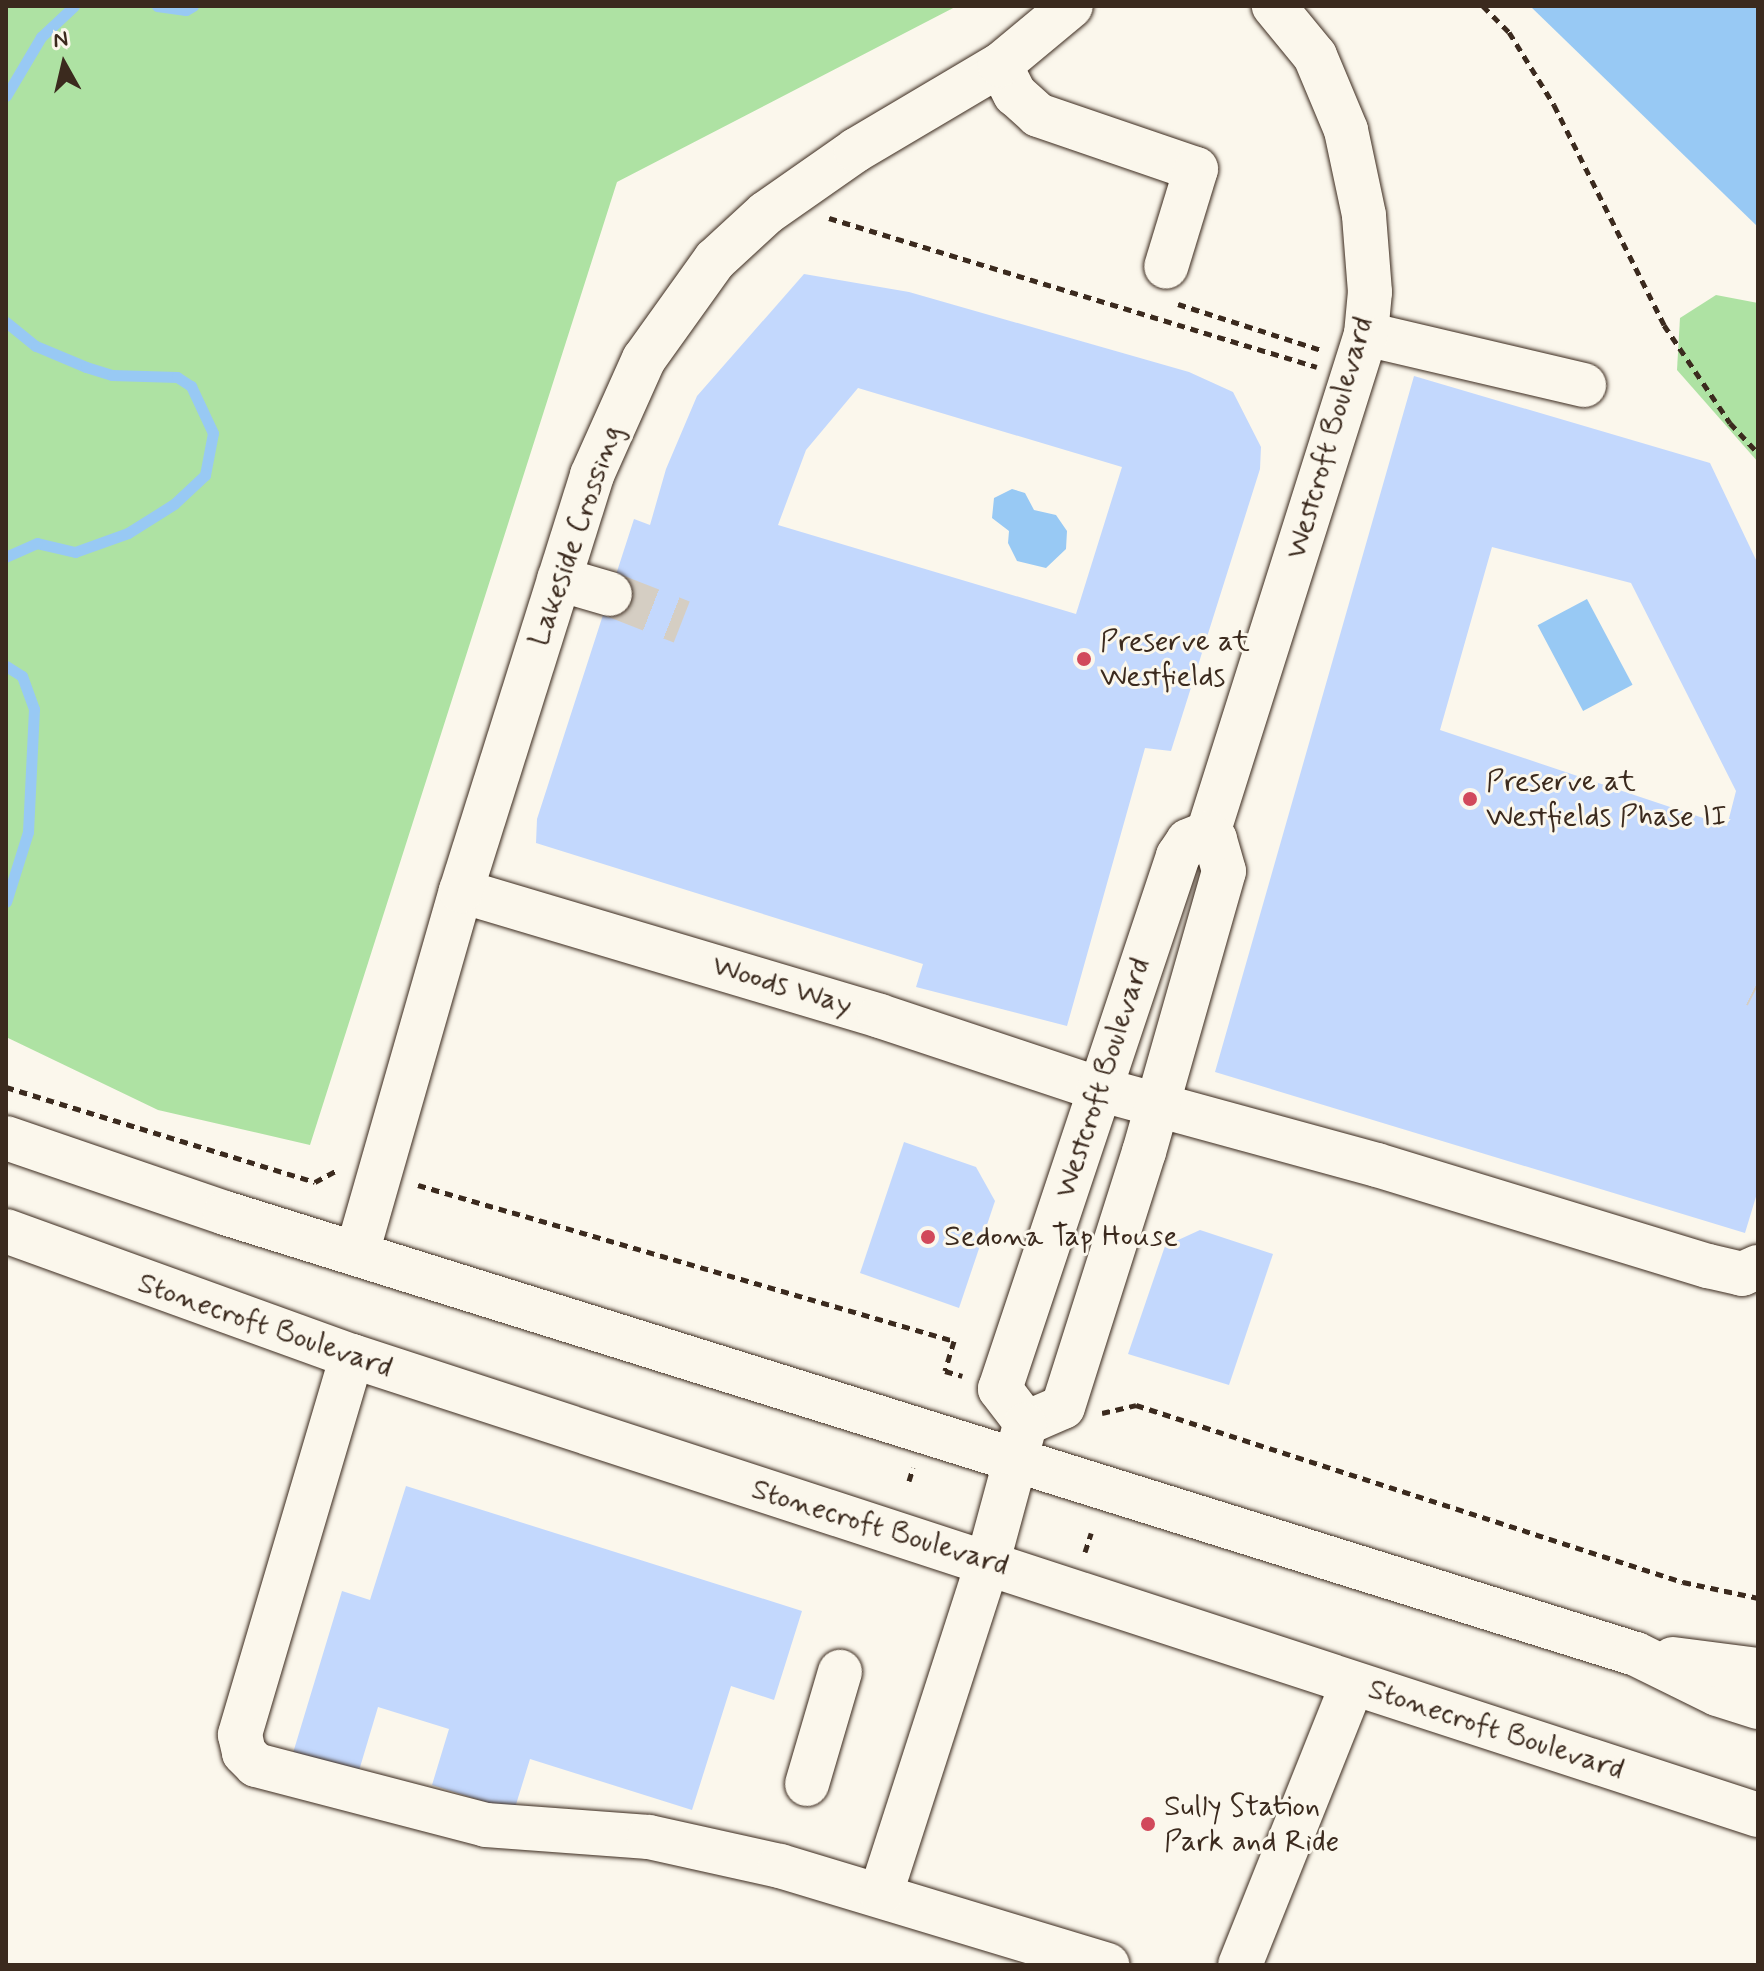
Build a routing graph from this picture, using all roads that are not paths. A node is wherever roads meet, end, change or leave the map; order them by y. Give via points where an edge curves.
1 (1071, 6) edge
2 (1274, 6) edge
3 (1000, 65) junction
4 (1166, 267) road end
5 (1358, 357) junction
6 (1584, 385) dead end
7 (559, 579) junction
8 (610, 594) tunnel mouth
9 (1208, 833) junction
10 (461, 891) junction
11 (1099, 1089) junction
12 (1157, 1105) junction
13 (6, 1138) edge
14 (6, 1231) edge
15 (357, 1253) junction
16 (1758, 1267) edge
17 (352, 1356) junction
18 (1021, 1440) junction
19 (988, 1561) junction
20 (1636, 1654) junction
21 (1758, 1670) edge
22 (840, 1672) dead end
23 (1352, 1685) junction
24 (1758, 1707) edge
25 (807, 1784) dead end
26 (1758, 1815) edge
27 (881, 1893) junction
28 (1247, 1946) edge
29 (1107, 1965) edge

1 - 3 street, Lakeside Crossing
2 - 5 street, Westcroft Boulevard via 1315,56 1346,130 1369,251
3 - 4 street via 1015,94 1038,115 1196,169
3 - 7 street, Lakeside Crossing via 856,150 779,203 715,260 644,359 592,475
5 - 6 street
5 - 9 street, Westcroft Boulevard
7 - 8 street
7 - 10 street, Lakeside Crossing
9 - 11 street, Westcroft Boulevard via 1188,841 1178,856
9 - 12 street, Westcroft Boulevard via 1215,839 1224,871
10 - 11 street, Woods Way via 880,1016
10 - 15 street, Lakeside Crossing
11 - 12 street, Woods Way
11 - 18 street, Westcroft Boulevard via 1000,1389
12 - 16 street, Woods Way via 1708,1266 1742,1274
12 - 18 street, Westcroft Boulevard via 1063,1407
13 - 15 street
14 - 17 street, Stonecroft Boulevard
15 - 18 street
17 - 19 street, Stonecroft Boulevard
17 - 27 street via 240,1735 244,1753 256,1765 486,1825 649,1837
18 - 19 street
18 - 20 street
19 - 23 street, Stonecroft Boulevard
19 - 27 street
20 - 21 street
20 - 24 street via 1717,1694
22 - 25 street
23 - 26 street, Stonecroft Boulevard
23 - 28 street
27 - 29 street

